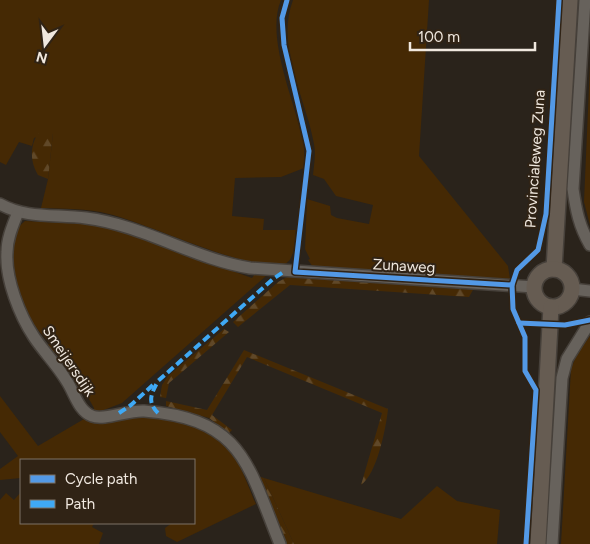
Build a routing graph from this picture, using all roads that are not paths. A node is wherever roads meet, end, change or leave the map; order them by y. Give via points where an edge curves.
1 (570, 0) edge
2 (585, 0) edge
3 (0, 204) edge
4 (18, 212) junction
5 (590, 245) edge
6 (554, 269) junction
7 (534, 287) junction
8 (572, 289) junction
9 (590, 291) edge
10 (551, 307) junction
11 (590, 322) edge
12 (280, 544) edge
13 (538, 544) edge
14 (552, 544) edge

1 - 6 main road, Provincialeweg Zuna
2 - 5 street via 573,189 576,214
3 - 4 street, Zunaweg
4 - 7 street, Zunaweg via 111,222 250,268
4 - 12 street, Smeijersdijk via 6,253 15,295 32,333 67,380 84,410 98,418 130,411 167,414 194,420 223,435 247,464
6 - 7 main road via 539,274
6 - 8 main road via 568,276
7 - 10 main road via 540,302
8 - 9 street
8 - 10 main road via 566,301
10 - 13 main road
11 - 14 street via 567,359 562,378

